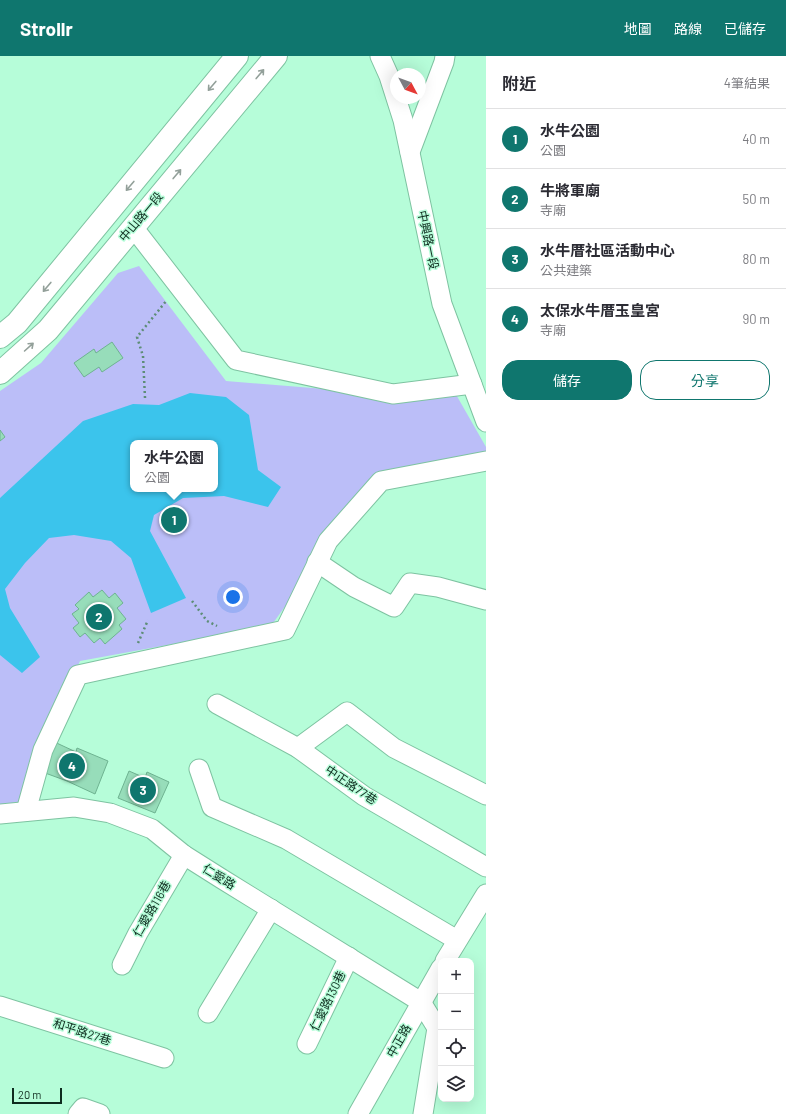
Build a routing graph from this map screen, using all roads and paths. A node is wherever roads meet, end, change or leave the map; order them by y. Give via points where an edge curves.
1 (237, 56) edge
2 (276, 56) edge
3 (380, 56) edge
4 (445, 56) edge
5 (410, 152) junction
6 (133, 227) junction
7 (180, 288) junction
8 (1, 334) edge
9 (0, 373) edge
10 (472, 384) junction
11 (145, 398) dead end
12 (486, 422) edge
13 (486, 461) edge
14 (317, 562) junction
15 (486, 600) edge
16 (192, 601) dead end
17 (240, 640) junction
18 (217, 704) dead end
19 (298, 748) junction
20 (199, 769) dead end
21 (486, 795) edge
22 (26, 811) junction
23 (0, 814) edge
24 (184, 855) junction
25 (486, 867) edge
26 (486, 894) edge
27 (271, 909) junction
28 (457, 940) junction
29 (349, 958) junction
30 (447, 958) edge
31 (122, 965) dead end
32 (438, 973) edge
33 (421, 1002) junction
34 (0, 1006) edge
35 (208, 1013) dead end
36 (306, 1044) dead end
37 (164, 1058) dead end
38 (78, 1114) edge
39 (100, 1114) edge
40 (358, 1114) edge
41 (423, 1114) edge

1 -> 8 main road via 17,323
6 -> 2 main road, 中山路一段
3 - 5 street, 中興路一段 via 403,120
4 - 5 street
5 - 10 street, 中興路一段 via 442,304
6 - 7 street
9 -> 6 main road, 中山路一段 via 48,330
7 - 10 street via 236,360 393,394
7 - 11 path via 174,291 137,337 144,356
10 - 12 street, 中興路一段
13 - 14 street via 381,481 328,541
14 - 15 street via 354,587 394,606 410,583 438,587
14 - 17 street via 285,630
16 - 17 path via 208,621
17 - 22 street via 78,676 43,750
18 - 19 street, 中正路77巷
19 - 21 street via 348,712 394,748
19 - 25 street, 中正路77巷 via 364,796
20 - 28 street via 212,807 286,840
22 - 23 street, 仁愛路
22 - 24 street, 仁愛路 via 74,807 110,813 152,829
24 - 27 street, 仁愛路
24 - 31 street, 仁愛路116巷
26 - 28 street
27 - 29 street, 仁愛路
27 - 35 street
28 - 30 street
29 - 33 street, 仁愛路
29 - 36 street, 仁愛路130巷
32 - 33 street, 中正路
33 - 40 street, 中正路
33 - 41 street via 437,1028
34 - 37 street, 和平路27巷
38 - 39 street via 83,1108

